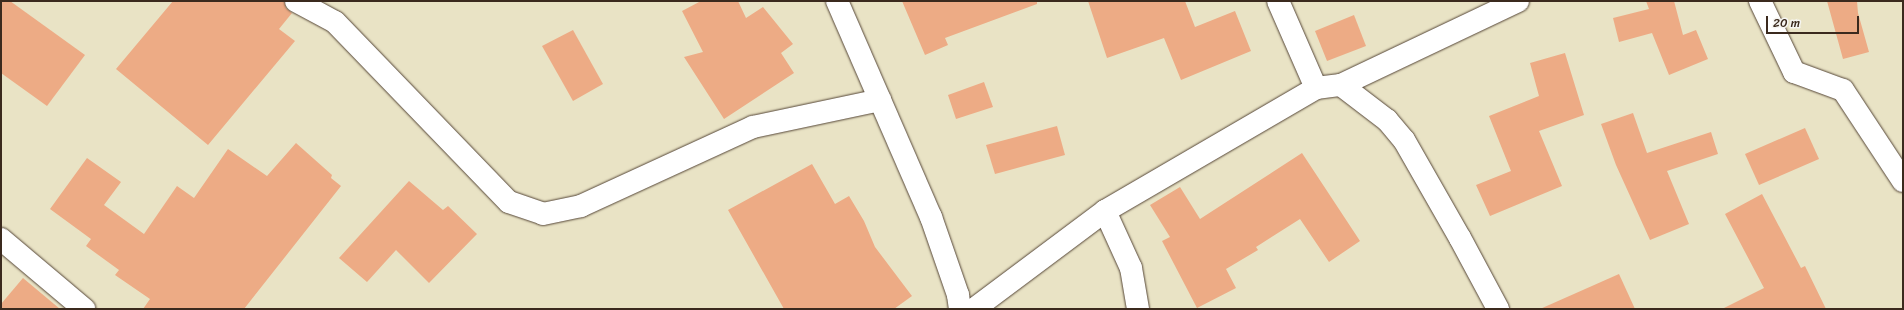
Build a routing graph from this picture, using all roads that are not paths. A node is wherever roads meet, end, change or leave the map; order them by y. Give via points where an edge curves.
1 (296, 1) edge
2 (836, 1) edge
3 (1278, 1) edge
4 (1518, 1) edge
5 (1760, 1) edge
6 (1341, 85) junction
7 (1316, 88) junction
8 (880, 100) junction
9 (1903, 181) edge
10 (1105, 211) junction
11 (1, 239) edge
12 (84, 309) edge
13 (960, 309) edge
14 (974, 309) edge
15 (1138, 309) edge
16 (1498, 309) edge

1 - 8 street via 335,22 509,202 543,214 581,206 753,127
2 - 8 street
3 - 7 street
4 - 6 street
5 - 9 street via 1794,72 1843,90
6 - 7 street
6 - 16 street via 1387,120 1404,140
7 - 10 street
8 - 13 street via 931,217 958,295
10 - 14 street
10 - 15 street via 1131,268
11 - 12 street

